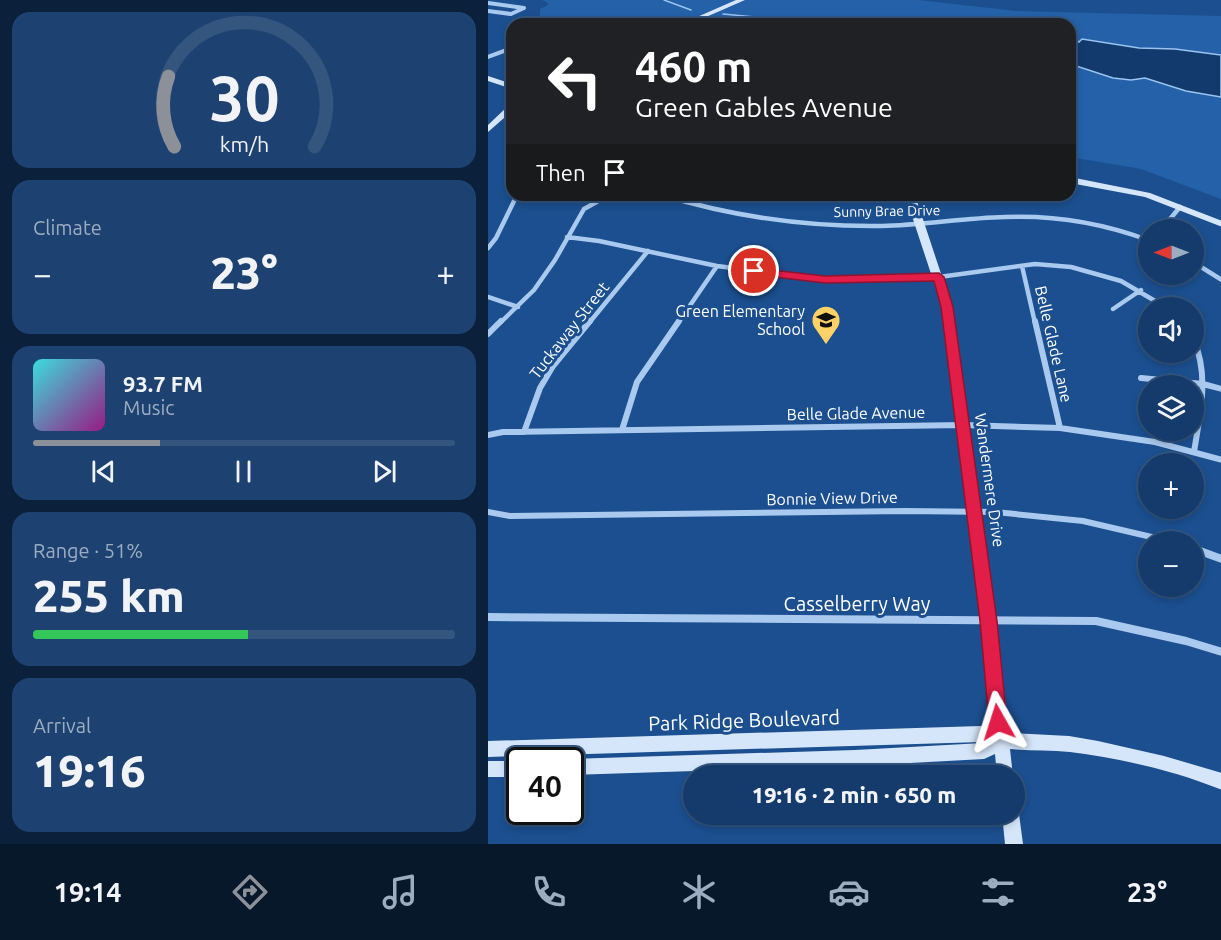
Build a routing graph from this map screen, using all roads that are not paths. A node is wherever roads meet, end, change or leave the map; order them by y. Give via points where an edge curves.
1 (733, 0) edge
2 (742, 0) edge
3 (488, 3) edge
4 (488, 11) edge
5 (690, 18) edge
6 (698, 18) edge
7 (506, 50) edge
8 (488, 57) edge
9 (488, 78) edge
10 (506, 85) edge
11 (488, 86) edge
12 (506, 91) edge
13 (506, 104) edge
14 (506, 113) edge
15 (488, 118) edge
16 (488, 130) edge
17 (1076, 181) edge
18 (514, 201) edge
19 (598, 201) edge
20 (686, 201) edge
21 (912, 201) edge
22 (1180, 207) junction
23 (1170, 219) edge
24 (921, 224) junction
25 (1222, 225) edge
26 (567, 237) junction
27 (1138, 237) edge
28 (488, 248) edge
29 (648, 251) junction
30 (718, 266) junction
31 (1022, 266) junction
32 (1204, 269) edge
33 (939, 277) junction
34 (1222, 280) edge
35 (1141, 290) junction
36 (488, 297) edge
37 (1151, 297) edge
38 (518, 307) junction
39 (1113, 309) dead end
40 (488, 334) edge
41 (1204, 384) edge
42 (1222, 389) edge
43 (963, 425) junction
44 (1060, 428) junction
45 (622, 429) junction
46 (524, 432) junction
47 (488, 435) edge
48 (1196, 441) edge
49 (1194, 452) junction
50 (1222, 460) edge
51 (974, 509) junction
52 (488, 512) edge
53 (1138, 531) edge
54 (1204, 552) edge
55 (1222, 559) edge
56 (488, 617) edge
57 (989, 621) junction
58 (1222, 652) edge
59 (1000, 742) junction
60 (488, 749) edge
61 (1003, 765) edge
62 (584, 767) edge
63 (506, 769) edge
64 (488, 770) edge
65 (1222, 782) edge
66 (1011, 825) edge
67 (1014, 844) edge

1 - 5 main road
2 - 6 main road
3 - 4 street via 524,8 510,14
7 - 8 street
9 - 10 main road
11 - 12 main road
13 - 15 main road
14 - 16 main road
17 - 22 main road via 1133,192
18 - 28 street
19 - 26 street via 584,209
20 - 24 street, Sunny Brae Drive via 746,216 802,223
21 - 24 main road, Wandermere Drive
22 - 23 street
22 - 25 main road
24 - 27 street, Sunny Brae Drive via 1046,217 1100,225
24 - 33 main road, Wandermere Drive
26 - 29 street
26 - 38 street via 550,268
29 - 30 street
29 - 46 street, Tuckaway Street via 553,366 540,388
30 - 33 street via 825,280
30 - 45 street via 637,382
31 - 33 street
31 - 35 street via 1051,264 1085,269
31 - 44 street, Belle Glade Lane
32 - 34 street
33 - 43 main road, Wandermere Drive via 947,307
35 - 37 street
35 - 39 street
36 - 38 street
38 - 40 street
41 - 42 street
43 - 44 street, Belle Glade Avenue
43 - 45 street, Belle Glade Avenue
43 - 51 main road, Wandermere Drive
44 - 49 street, Belle Glade Avenue
45 - 46 street, Belle Glade Avenue
46 - 47 street, Belle Glade Avenue
48 - 49 street
49 - 50 street, Belle Glade Avenue
51 - 52 street, Bonnie View Drive via 510,516
51 - 53 street, Bonnie View Drive via 1067,518
51 - 57 main road, Wandermere Drive
54 - 55 street
56 - 57 street, Casselberry Way
57 - 58 street, Casselberry Way via 1096,621
57 - 59 main road, Wandermere Drive
59 - 60 main road, Park Ridge Boulevard via 981,734
59 - 61 main road, Wandermere Drive
59 - 62 main road, Park Ridge Boulevard via 984,751
59 - 65 main road, Park Ridge Boulevard via 1080,745 1148,759
63 - 64 main road
66 - 67 main road

